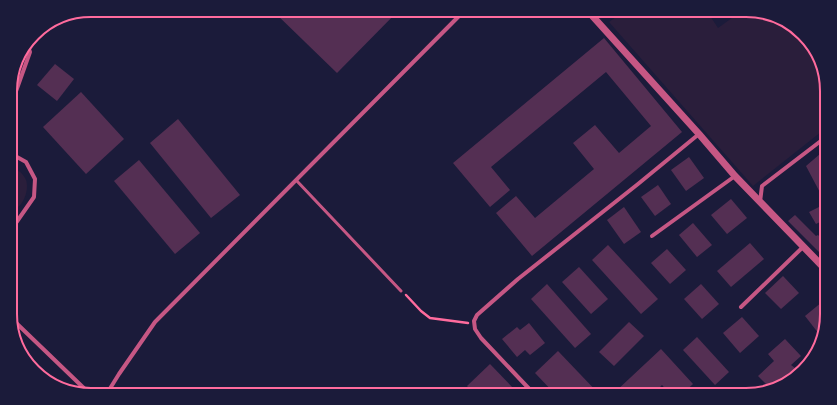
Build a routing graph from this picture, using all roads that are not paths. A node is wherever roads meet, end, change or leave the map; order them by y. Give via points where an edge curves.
1 (458, 17) edge
2 (593, 17) edge
3 (30, 51) edge
4 (17, 88) edge
5 (699, 134) junction
6 (820, 142) edge
7 (17, 157) edge
8 (735, 176) junction
9 (296, 180) junction
10 (760, 202) junction
11 (17, 220) edge
12 (652, 236) dead end
13 (803, 247) junction
14 (820, 264) edge
15 (401, 291) road end
16 (741, 307) dead end
17 (18, 325) edge
18 (83, 387) edge
19 (110, 388) edge
20 (528, 388) edge

1 - 9 street
2 - 5 street
3 - 4 street
5 - 8 street
5 - 20 street via 477,315 474,321 475,330
6 - 10 street via 762,186
7 - 11 street via 26,162 35,179 34,197
8 - 10 street
8 - 12 street
9 - 15 lane
9 - 19 street via 156,322
10 - 13 street
13 - 14 street
13 - 16 street
17 - 18 street

